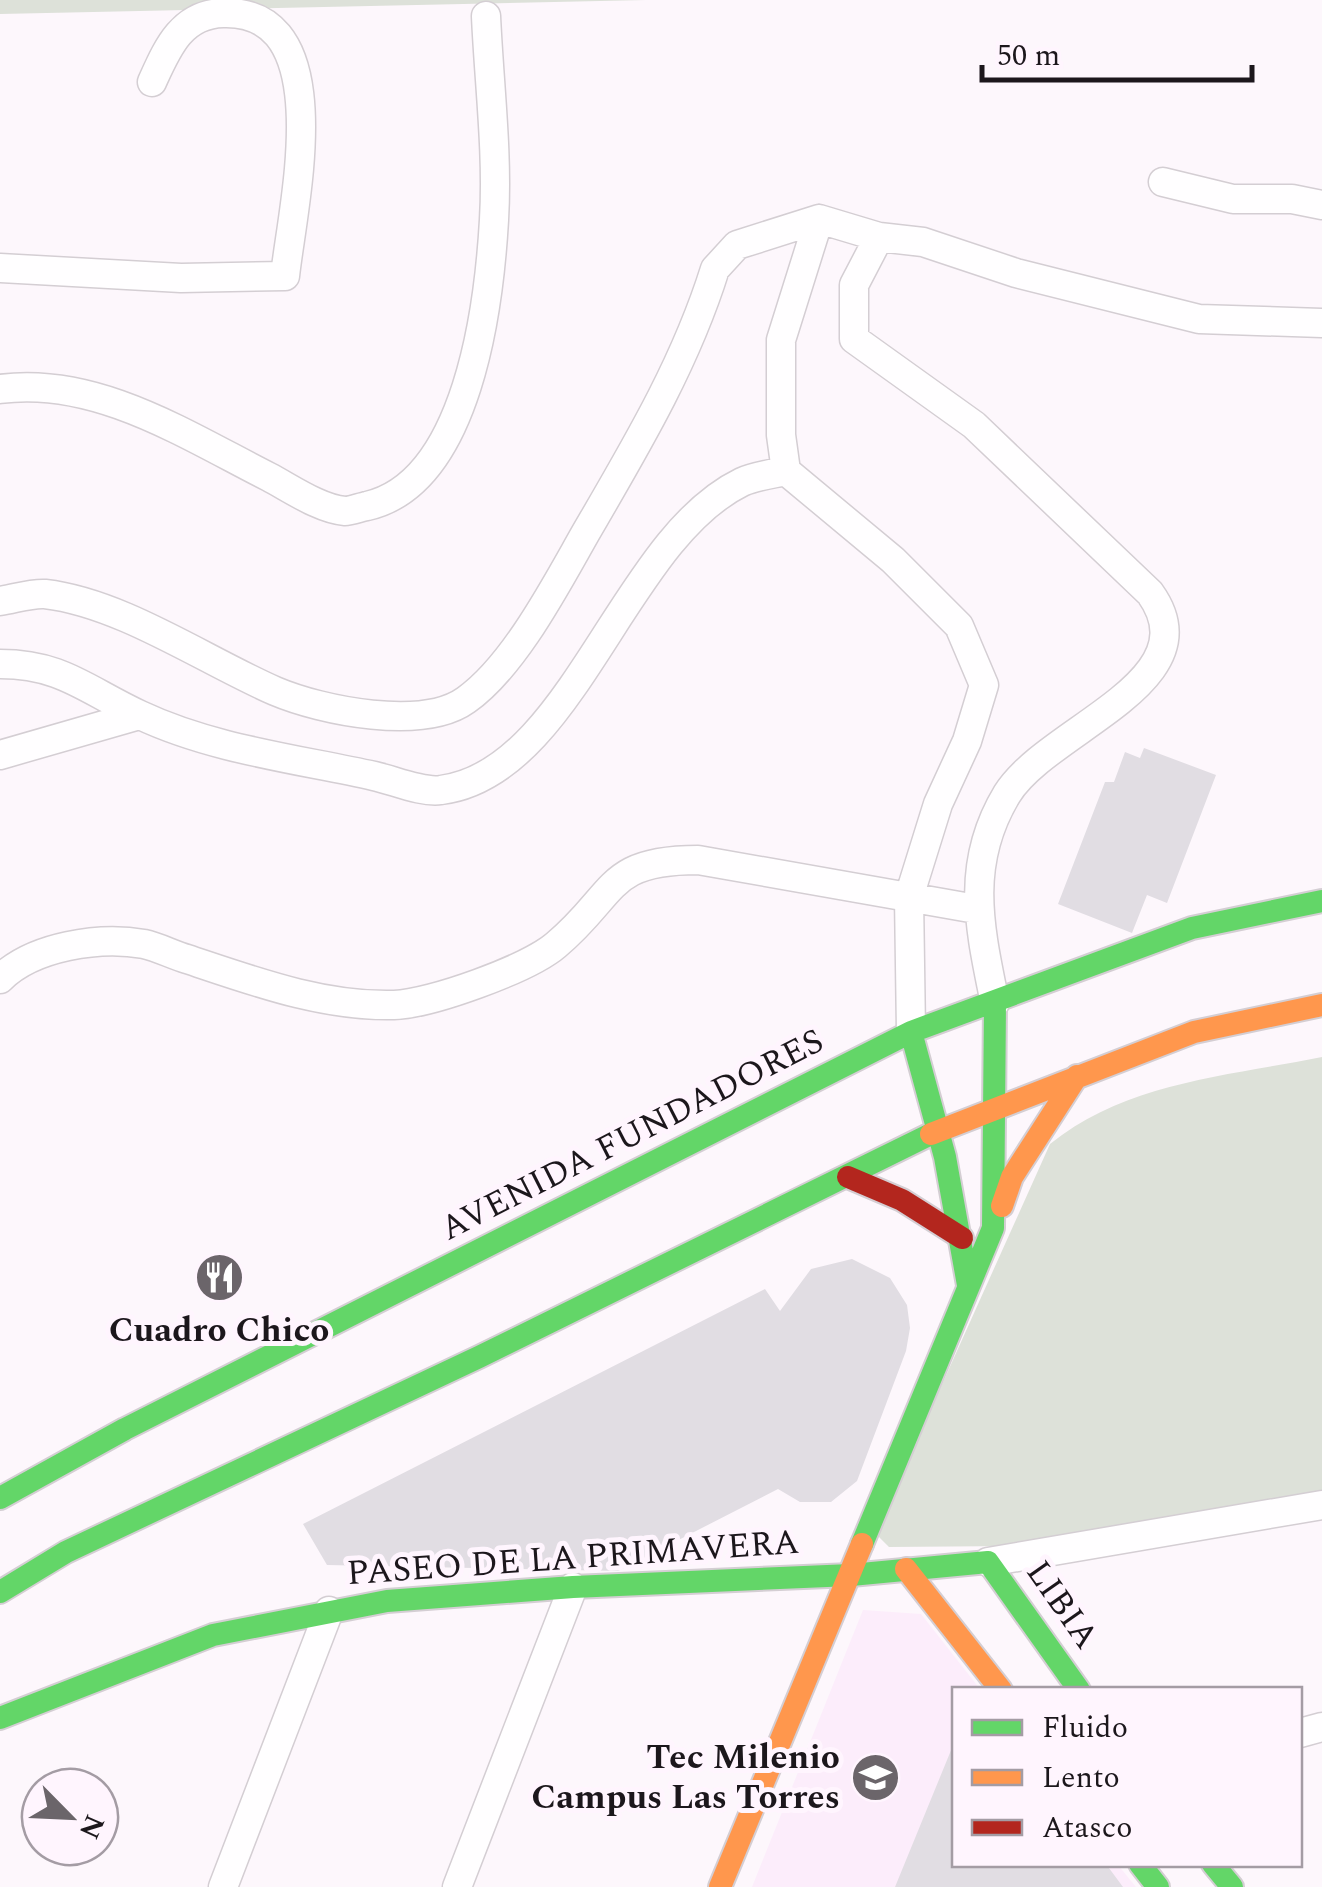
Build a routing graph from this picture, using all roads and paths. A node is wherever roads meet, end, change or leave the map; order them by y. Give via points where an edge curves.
1 (486, 16) dead end
2 (152, 82) dead end
3 (1163, 182) dead end
4 (1322, 205) edge
5 (819, 219) junction
6 (879, 236) junction
7 (0, 268) edge
8 (1322, 322) edge
9 (0, 390) edge
10 (786, 471) junction
11 (0, 601) edge
12 (0, 664) edge
13 (140, 715) junction
14 (0, 756) edge
15 (909, 897) junction
16 (1322, 901) edge
17 (976, 908) junction
18 (0, 979) edge
19 (995, 1003) junction
20 (1322, 1006) edge
21 (911, 1032) junction
22 (1077, 1076) junction
23 (992, 1108) junction
24 (941, 1129) junction
25 (848, 1177) junction
26 (993, 1228) junction
27 (962, 1238) junction
28 (968, 1285) junction
29 (0, 1498) edge
30 (1322, 1505) edge
31 (988, 1562) junction
32 (906, 1569) junction
33 (850, 1575) junction
34 (572, 1587) junction
35 (0, 1592) edge
36 (329, 1611) junction
37 (999, 1687) edge
38 (1077, 1687) edge
39 (0, 1718) edge
40 (1142, 1867) edge
41 (1215, 1867) edge
42 (222, 1887) edge
43 (457, 1887) edge
44 (720, 1887) edge
45 (1158, 1887) edge
46 (1232, 1887) edge

1 - 9 street via 495,216 486,305 448,431 413,486 384,502 345,511 145,414 60,388
2 - 7 street via 170,44 204,14 228,12 257,21 289,51 304,103 285,276
3 - 4 street via 1233,199
5 - 6 street
5 - 10 street via 781,340
5 - 11 street via 726,252 668,390 549,600 466,701 429,716 336,706 282,694 98,608 43,594
6 - 8 street via 923,242 1199,320
6 - 17 street via 854,285 854,339 974,425 1150,593 1168,638 1160,661 1140,684 1068,734 1006,796 984,854
10 - 13 street via 743,482 708,505 639,582 544,723 490,771 440,791 188,734
10 - 15 street via 893,560 959,626 984,685
12 - 13 street via 63,672
13 - 14 street
15 - 17 street
15 - 18 street via 698,860 658,860 629,870 540,958 399,1005 352,1005 294,992 144,944 72,947 32,958
15 - 21 street
16 - 19 main road, AVENIDA FUNDADORES via 1192,928
17 - 19 street
19 - 21 main road, AVENIDA FUNDADORES
19 - 23 main road
20 - 22 main road via 1194,1032
21 - 24 main road
21 - 29 main road, AVENIDA FUNDADORES
22 - 23 main road
22 - 26 main road via 1012,1178
23 - 24 main road
23 - 26 main road via 998,1170
24 - 25 main road
24 - 27 main road
25 - 27 main road via 902,1200
25 - 35 main road via 66,1552
26 - 28 main road
27 - 28 main road
28 - 33 main road
30 - 31 street
31 - 32 main road, PASEO DE LA PRIMAVERA
31 - 38 main road, LIBIA
32 - 33 main road, PASEO DE LA PRIMAVERA
32 - 37 main road
33 - 34 main road, PASEO DE LA PRIMAVERA
33 - 44 main road
34 - 36 main road, PASEO DE LA PRIMAVERA
34 - 43 street
36 - 39 main road, PASEO DE LA PRIMAVERA via 214,1635
36 - 42 street
40 - 45 main road
41 - 46 main road

